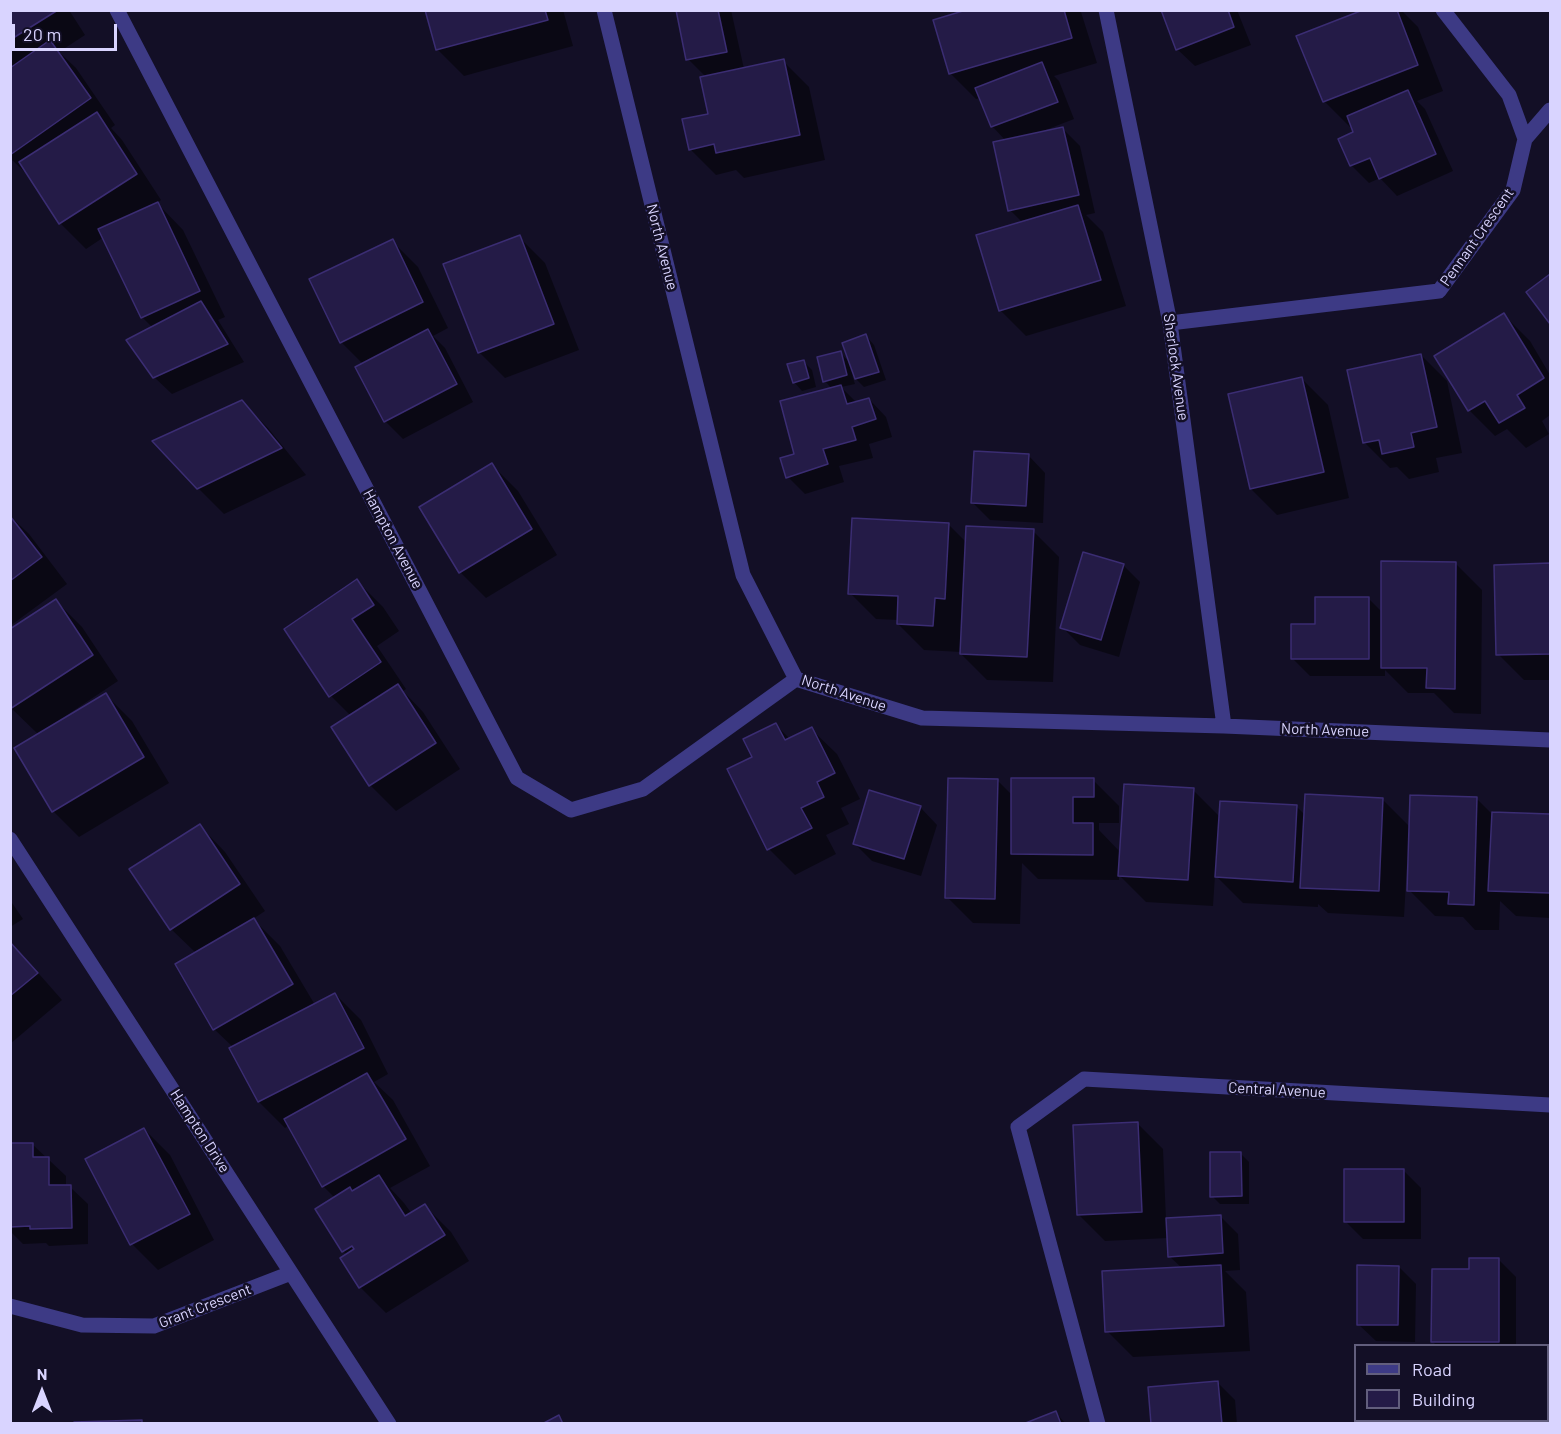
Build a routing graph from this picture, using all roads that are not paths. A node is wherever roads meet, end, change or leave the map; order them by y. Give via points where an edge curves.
1 (117, 10) edge
2 (604, 10) edge
3 (1106, 10) edge
4 (1443, 10) edge
5 (1551, 110) edge
6 (1525, 139) junction
7 (1170, 323) junction
8 (796, 679) junction
9 (1224, 726) junction
10 (1551, 740) edge
11 (10, 839) edge
12 (1551, 1104) edge
13 (291, 1273) junction
14 (10, 1306) edge
15 (389, 1424) edge
16 (1098, 1424) edge

1 - 8 street, Hampton Avenue via 517,777 571,810 643,789
2 - 8 street, North Avenue via 743,575
3 - 7 street, Sherlock Avenue
4 - 6 street via 1509,95
5 - 6 street
6 - 7 street, Pennant Crescent via 1513,190 1439,291
7 - 9 street, Sherlock Avenue
8 - 9 street, North Avenue via 922,718
9 - 10 street, North Avenue
11 - 13 street, Hampton Drive
12 - 16 street, Central Avenue via 1084,1079 1018,1127
13 - 14 street, Grant Crescent via 154,1326 82,1325
13 - 15 street, Hampton Drive

